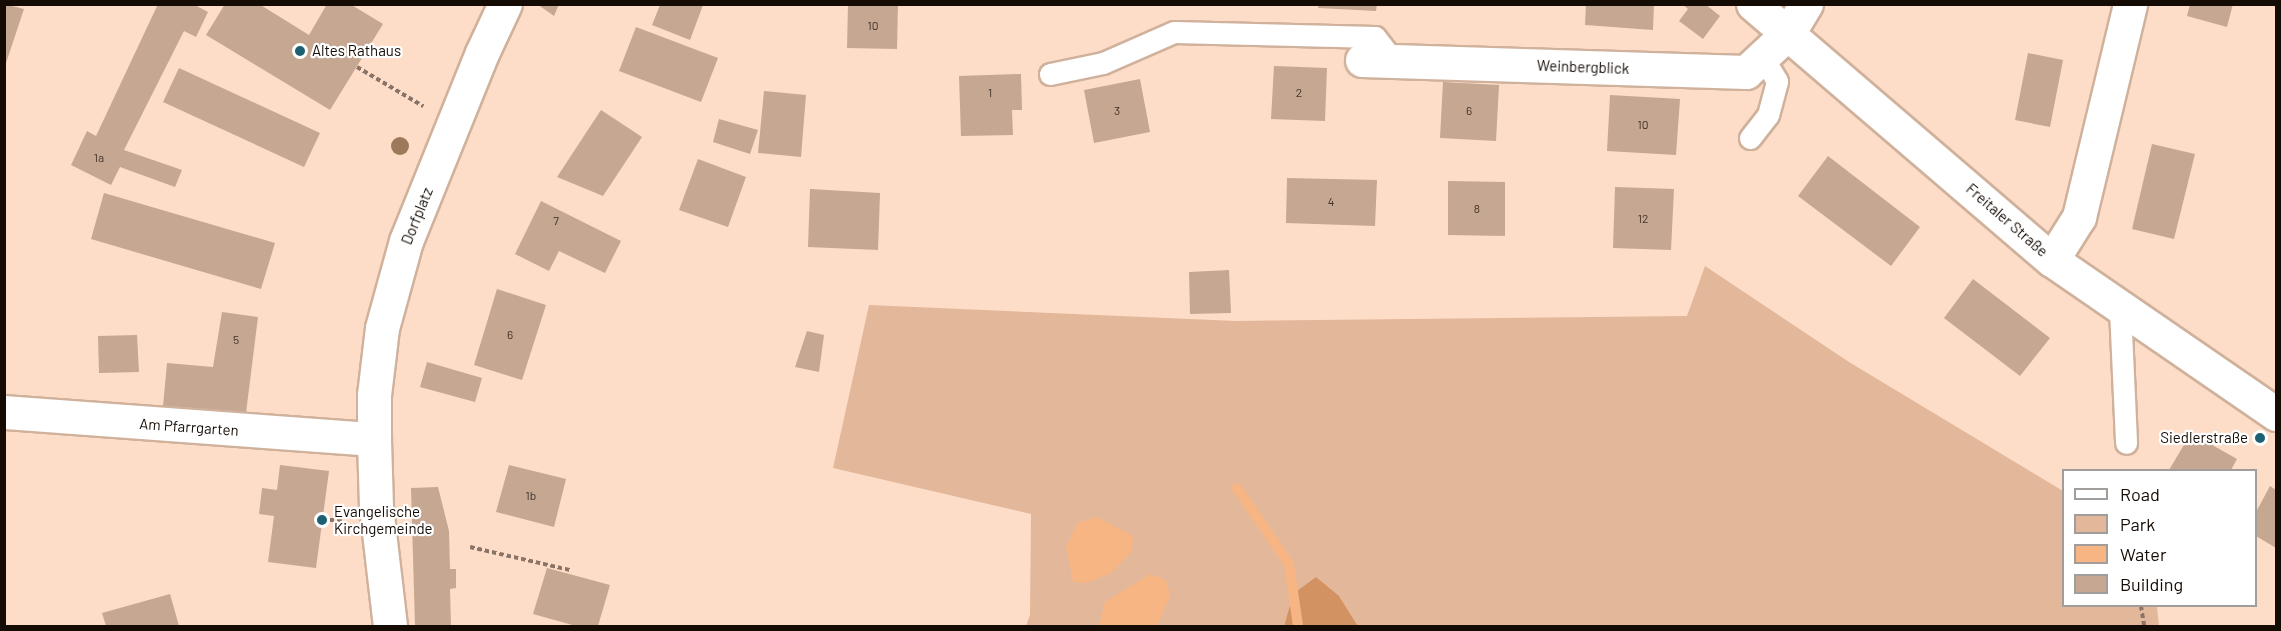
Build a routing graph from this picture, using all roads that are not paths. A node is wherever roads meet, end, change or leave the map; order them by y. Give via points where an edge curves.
1 (506, 4) edge
2 (1753, 4) edge
3 (1806, 4) edge
4 (2130, 4) edge
5 (1789, 32) junction
6 (1762, 56) junction
7 (1378, 60) joint
8 (1050, 74) dead end
9 (1750, 138) dead end
10 (2052, 260) junction
11 (2120, 309) junction
12 (4, 412) edge
13 (2277, 414) edge
14 (374, 439) junction
15 (2126, 443) dead end
16 (390, 627) edge

1 - 14 street, Dorfplatz via 482,52 392,280 379,346
2 - 5 street, Freitaler Straße
3 - 5 street, Weinbergblick
4 - 10 street via 2079,217
5 - 6 street, Weinbergblick
5 - 10 street, Freitaler Straße
6 - 7 street, Weinbergblick via 1746,72
6 - 9 lane via 1777,81 1768,115
7 - 8 lane via 1375,37 1174,32 1103,63
10 - 11 street, Freitaler Straße
11 - 13 street, Freitaler Straße
11 - 15 lane
12 - 14 street, Am Pfarrgarten
14 - 16 street, Dorfplatz via 376,507

